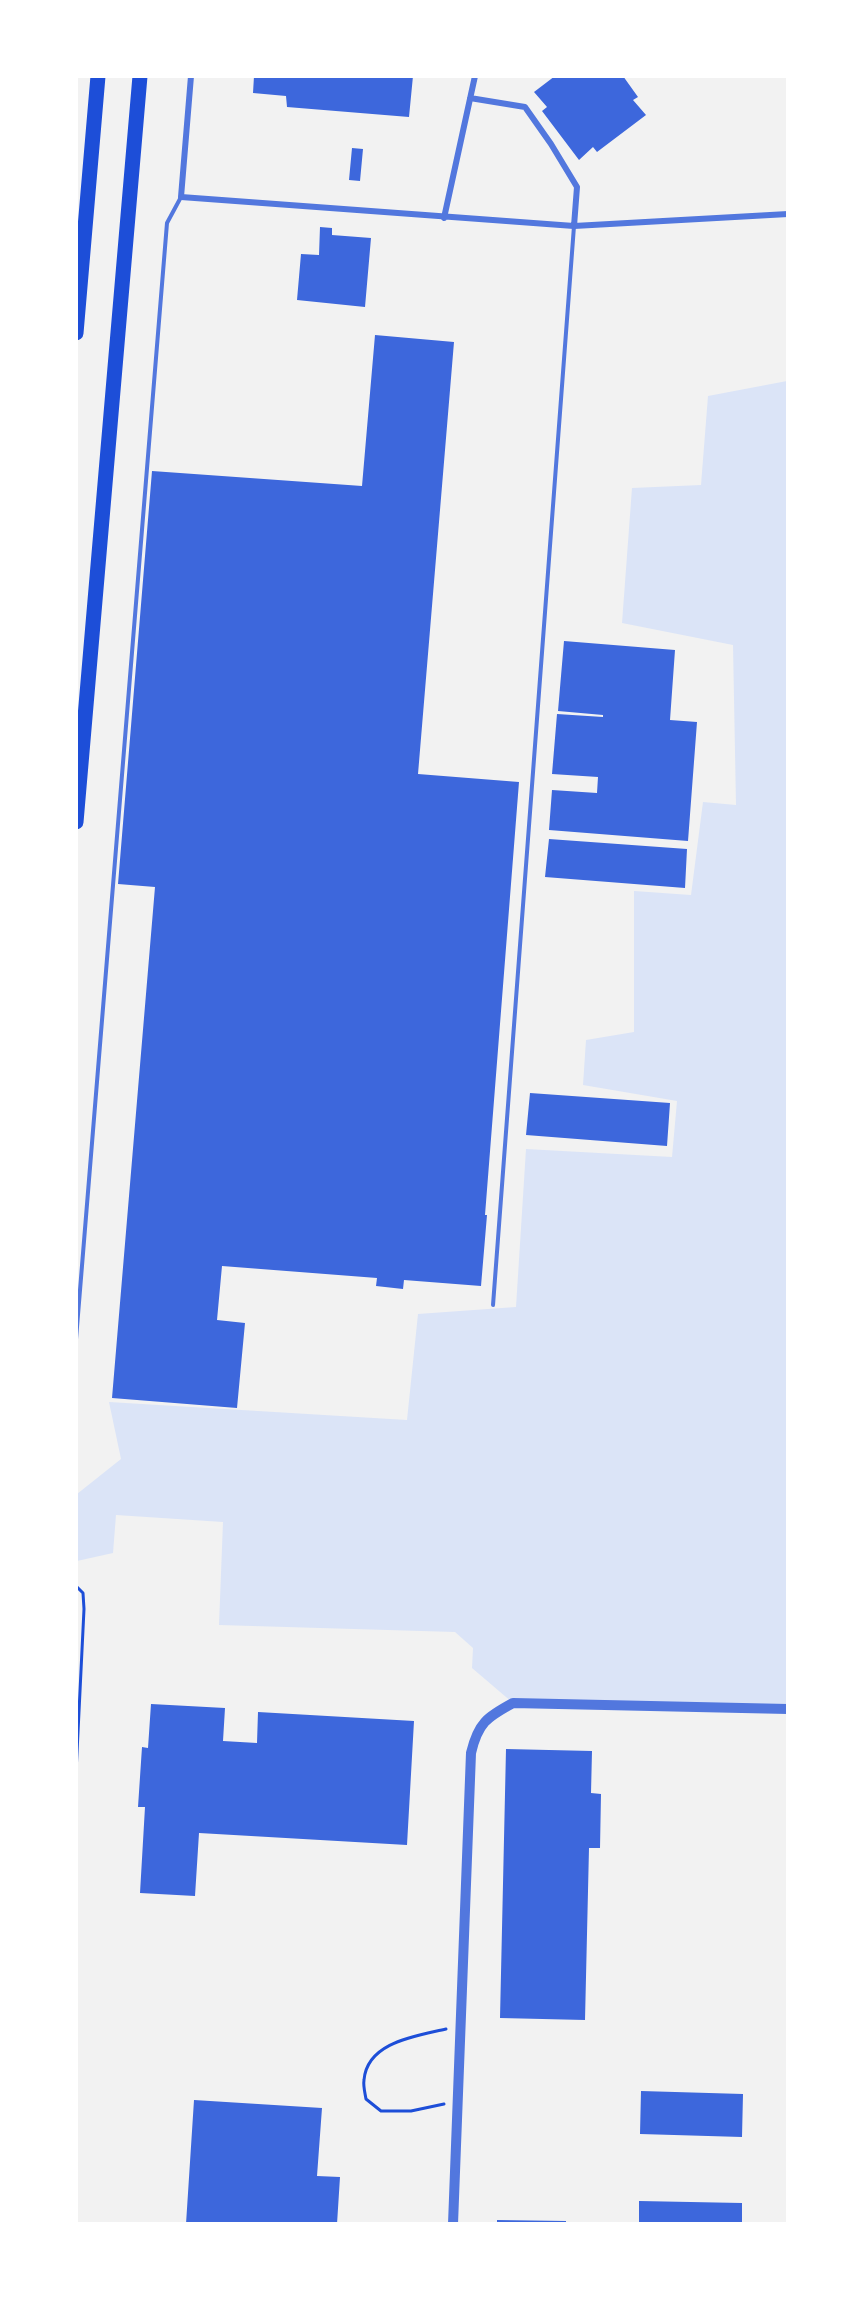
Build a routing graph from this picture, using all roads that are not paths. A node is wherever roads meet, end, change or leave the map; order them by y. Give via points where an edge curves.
1 (98, 76) edge
2 (140, 76) edge
3 (191, 76) edge
4 (475, 76) edge
5 (470, 98) junction
6 (181, 197) junction
7 (788, 214) edge
8 (444, 218) junction
9 (574, 226) junction
10 (76, 333) edge
11 (76, 822) edge
12 (493, 1305) dead end
13 (76, 1339) edge
14 (788, 1709) edge
15 (453, 2223) edge

1 - 10 highway
2 - 11 highway
3 - 6 street
4 - 5 street
5 - 8 street
5 - 9 street via 525,107 577,187
6 - 8 street
6 - 13 lane via 167,223
7 - 9 street
8 - 9 street
9 - 12 lane
14 - 15 street via 513,1703 492,1714 476,1733 471,1753

